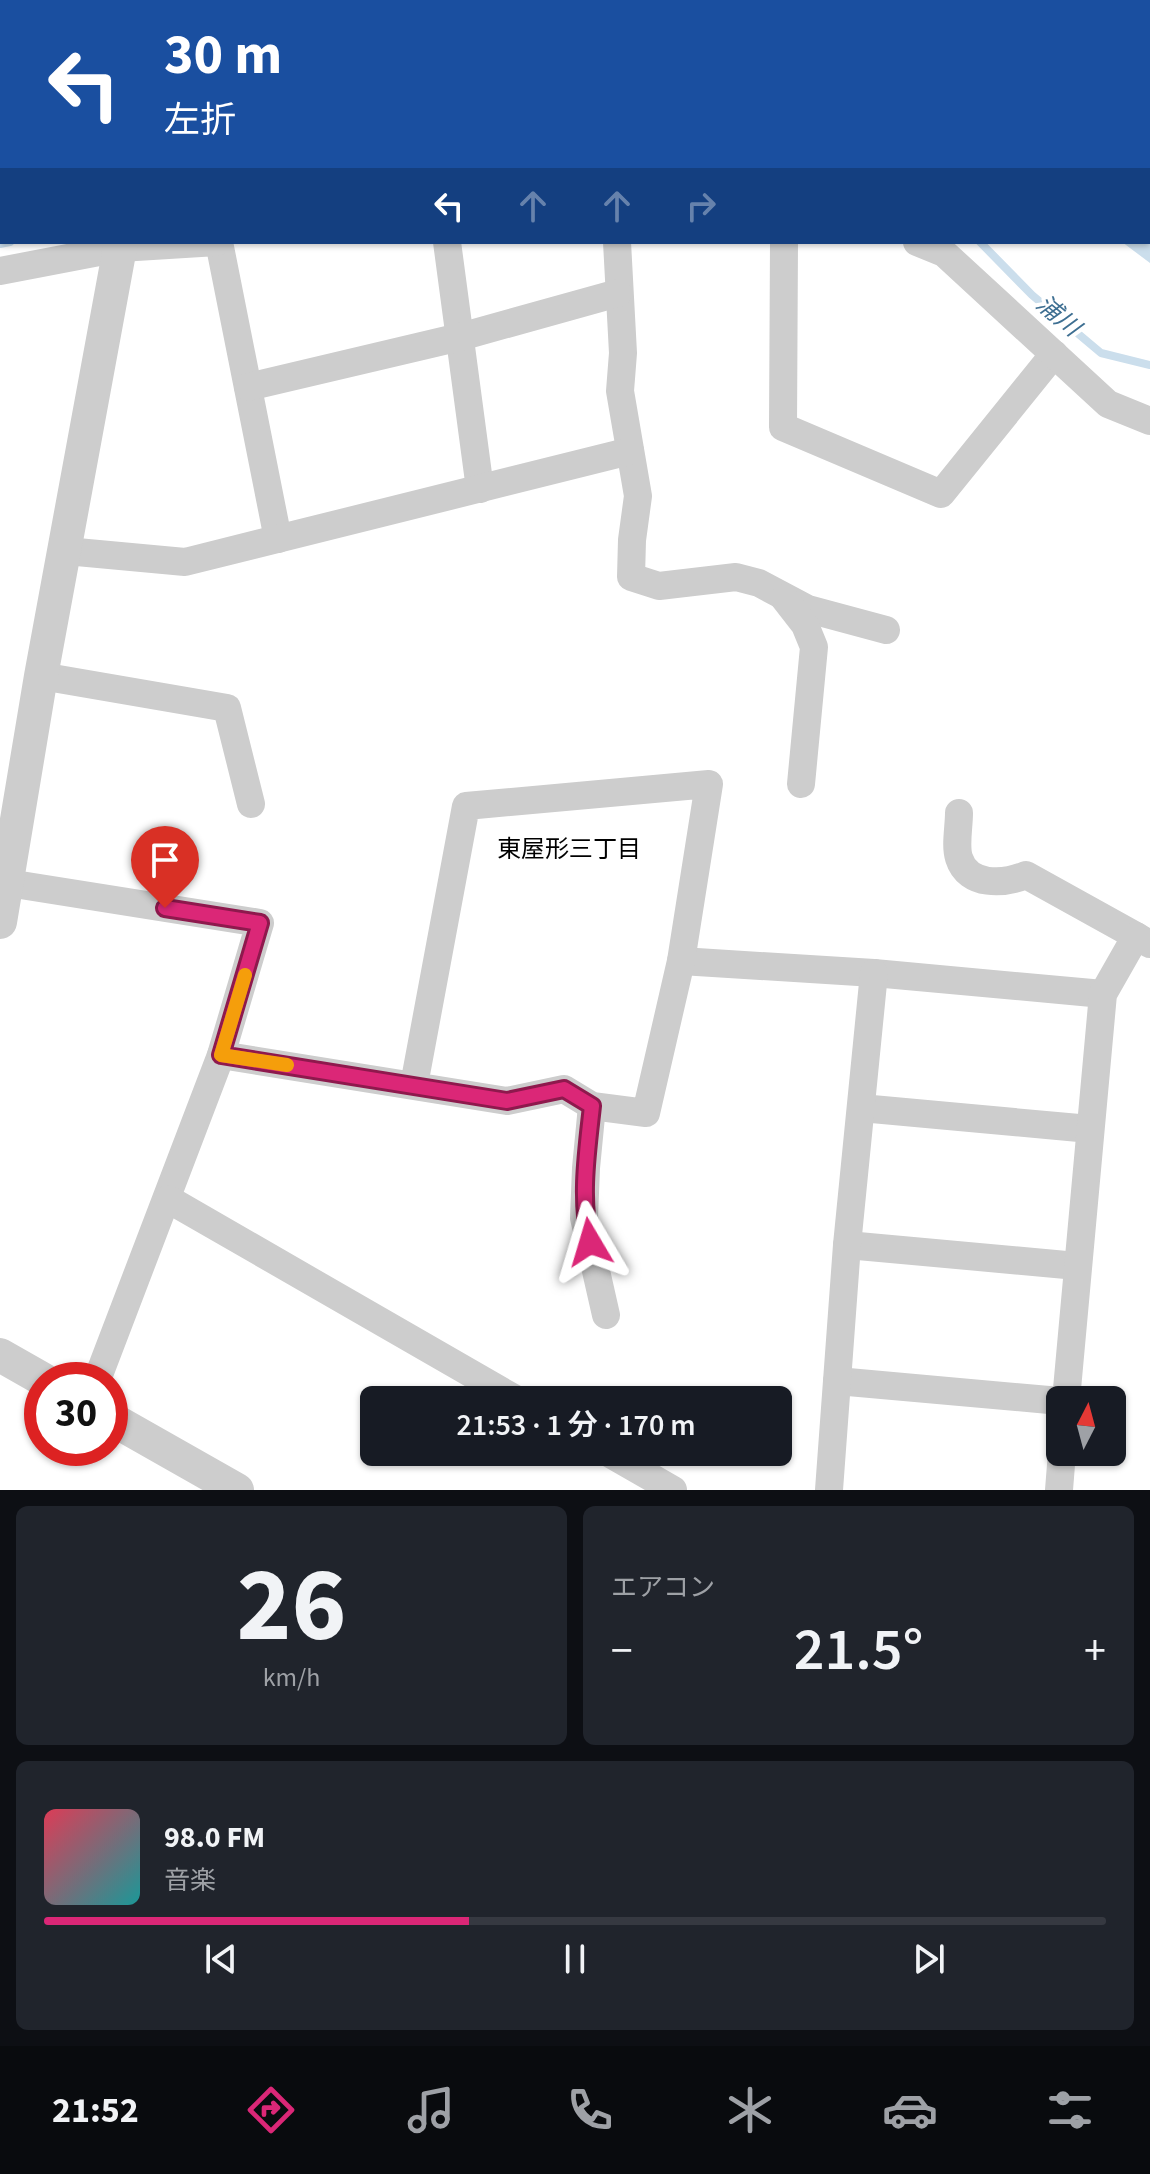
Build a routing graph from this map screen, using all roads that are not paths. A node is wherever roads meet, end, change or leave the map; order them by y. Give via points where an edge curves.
1 (153, 244) edge
2 (218, 244) edge
3 (447, 244) edge
4 (617, 244) edge
5 (784, 244) edge
6 (922, 244) edge
7 (120, 245) edge
8 (0, 271) edge
9 (618, 293) junction
10 (460, 337) junction
11 (1054, 354) junction
12 (248, 387) junction
13 (1150, 421) edge
14 (630, 451) junction
15 (480, 489) junction
16 (278, 539) junction
17 (66, 551) junction
18 (782, 595) junction
19 (886, 630) dead end
20 (41, 676) junction
21 (801, 784) dead end
22 (251, 804) dead end
23 (959, 813) dead end
24 (4, 884) edge
25 (0, 922) edge
26 (1143, 940) edge
27 (681, 961) junction
28 (874, 973) junction
29 (1103, 994) junction
30 (221, 1055) junction
31 (414, 1085) junction
32 (592, 1106) junction
33 (861, 1108) junction
34 (1090, 1129) junction
35 (168, 1199) junction
36 (847, 1245) junction
37 (1077, 1266) junction
38 (606, 1315) dead end
39 (0, 1355) edge
40 (104, 1362) edge
41 (24, 1369) edge
42 (837, 1381) junction
43 (493, 1386) edge
44 (1064, 1386) edge
45 (1046, 1399) edge
46 (128, 1428) edge
47 (631, 1466) edge
48 (1061, 1466) edge
49 (237, 1490) edge
50 (673, 1490) edge
51 (829, 1490) edge
52 (1059, 1490) edge

1 - 7 street
2 - 12 street
3 - 10 street
4 - 9 street
5 - 11 street via 783,427 941,494
6 - 11 street via 944,253
7 - 8 street
7 - 17 street
9 - 10 street
9 - 14 street via 620,391
10 - 12 street
10 - 15 street
11 - 13 street via 1108,404
12 - 16 street
14 - 15 street
14 - 18 street via 638,496 631,577 659,586 736,577
15 - 16 street
16 - 17 street via 185,562
17 - 20 street
18 - 19 street via 808,609
18 - 21 street via 814,647
20 - 22 street via 227,708
20 - 24 street
23 - 26 street via 959,858 968,873 1009,882 1026,875
24 - 25 street
24 - 30 street via 260,923
26 - 29 street
27 - 28 street
27 - 31 street via 709,784 466,806
27 - 32 street via 646,1113
28 - 29 street
28 - 33 street
29 - 34 street
30 - 31 street
30 - 35 street
31 - 32 street via 507,1101 564,1089
32 - 38 street via 584,1218
33 - 34 street
33 - 36 street
34 - 37 street
35 - 40 street
35 - 43 street
36 - 37 street
36 - 42 street
37 - 44 street
39 - 41 street
42 - 45 street
42 - 51 street
46 - 49 street
47 - 50 street
48 - 52 street

